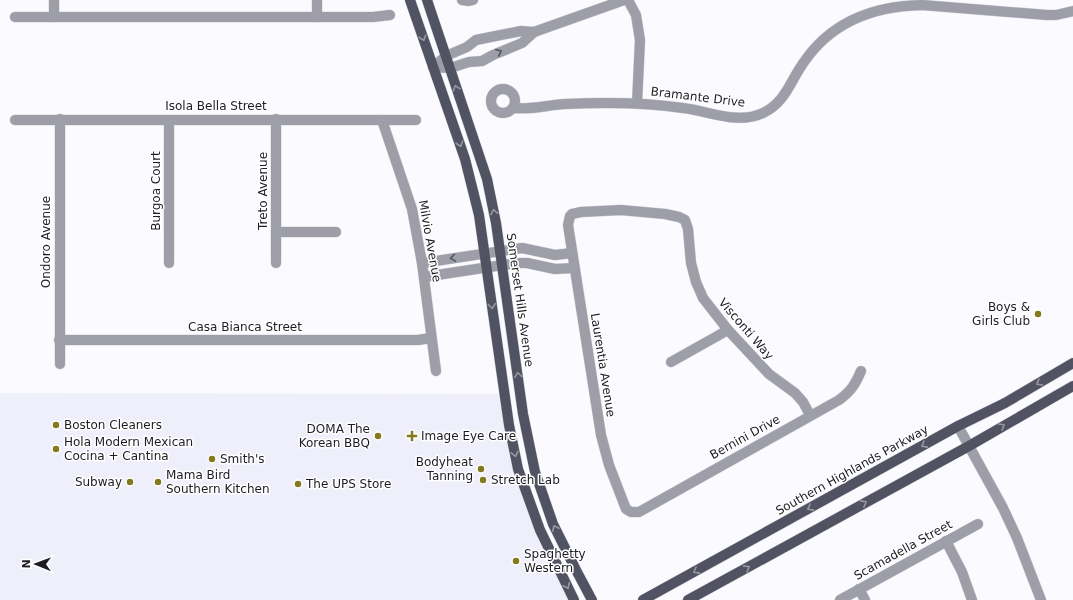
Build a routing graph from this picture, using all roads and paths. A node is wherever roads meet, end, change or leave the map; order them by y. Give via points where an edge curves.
1 (54, 0) edge
2 (317, 0) edge
3 (410, 0) edge
4 (427, 0) edge
5 (462, 0) edge
6 (473, 0) edge
7 (624, 0) edge
8 (628, 0) edge
9 (914, 3) edge
10 (1073, 11) edge
11 (390, 15) dead end
12 (15, 17) dead end
13 (54, 17) junction
14 (317, 17) junction
15 (534, 32) junction
16 (446, 56) junction
17 (433, 68) junction
18 (450, 68) junction
19 (637, 103) junction
20 (513, 108) dead end
21 (60, 119) junction
22 (276, 119) junction
23 (15, 120) dead end
24 (169, 120) junction
25 (382, 120) junction
26 (416, 120) dead end
27 (685, 220) joint
28 (276, 232) junction
29 (336, 232) dead end
30 (500, 251) junction
31 (485, 253) junction
32 (572, 254) junction
33 (169, 263) dead end
34 (422, 263) junction
35 (276, 264) dead end
36 (502, 265) junction
37 (487, 267) junction
38 (574, 268) junction
39 (424, 277) junction
40 (728, 330) junction
41 (432, 338) junction
42 (59, 340) junction
43 (671, 362) dead end
44 (60, 364) dead end
45 (1073, 364) edge
46 (436, 371) dead end
47 (861, 371) dead end
48 (1073, 386) edge
49 (524, 414) junction
50 (810, 415) junction
51 (508, 416) junction
52 (958, 426) junction
53 (969, 446) junction
54 (631, 512) joint
55 (978, 524) dead end
56 (946, 541) junction
57 (859, 589) junction
58 (574, 600) edge
59 (592, 600) edge
60 (643, 600) edge
61 (688, 600) edge
62 (840, 600) edge
63 (865, 600) edge
64 (972, 600) edge
65 (1041, 600) edge

1 - 13 street
2 - 14 street
3 -> 17 main road
4 - 16 main road, Somerset Hills Avenue
5 - 6 street
7 - 15 street
8 - 19 street via 636,15 640,40
9 - 10 street, Bramante Drive via 1056,15
9 - 19 street, Bramante Drive via 862,15 837,29 824,39 804,62 779,102 763,113 734,118 687,108
11 - 14 street
12 - 13 street
13 - 14 street
15 - 16 street via 521,31 476,40
18 -> 15 street via 482,61 522,43
16 - 17 street
16 - 18 main road, Somerset Hills Avenue
17 - 18 street
17 -> 31 main road via 467,167
30 -> 18 main road, Somerset Hills Avenue via 487,180
19 - 20 street, Bramante Drive
21 - 23 street, Isola Bella Street
21 - 24 street, Isola Bella Street
21 - 42 street, Ondoro Avenue
22 - 24 street, Isola Bella Street
22 - 25 street, Isola Bella Street
22 - 28 street, Treto Avenue
24 - 33 street, Burgoa Court
25 - 26 street, Isola Bella Street
25 - 34 street, Milvio Avenue via 412,209
27 - 32 street, Laurentia Avenue via 679,216 621,210 581,212 570,216 568,225
27 - 40 street, Visconti Way via 696,282 704,298
28 - 29 street
28 - 35 street, Treto Avenue
30 - 31 street
30 - 32 street via 522,248 555,255
30 - 36 main road, Somerset Hills Avenue
31 -> 34 street
31 - 37 main road
32 - 38 street, Laurentia Avenue
34 - 39 street, Milvio Avenue
36 - 37 street
36 - 38 street via 522,262 555,269
49 -> 36 main road, Somerset Hills Avenue
37 - 39 street
37 -> 51 main road
38 - 54 street, Laurentia Avenue via 601,435 624,504
39 - 41 street, Milvio Avenue
40 - 43 street
40 - 50 street, Visconti Way via 769,374 803,402
41 - 42 street, Casa Bianca Street
41 - 46 street, Milvio Avenue
42 - 44 street, Ondoro Avenue
45 -> 52 main road, Southern Highlands Parkway
47 - 50 street, Bernini Drive via 849,392
53 -> 48 main road
49 - 51 main road
59 -> 49 main road, Somerset Hills Avenue via 547,508 532,457
50 - 54 street, Bernini Drive via 639,512
51 -> 58 main road via 518,469 529,502
52 - 53 street
52 -> 60 main road, Southern Highlands Parkway
61 -> 53 main road
53 - 65 street via 1003,508
55 - 56 street, Scamadella Street
56 - 57 street, Scamadella Street
56 - 64 street via 962,572
57 - 62 street, Scamadella Street
57 - 63 street

